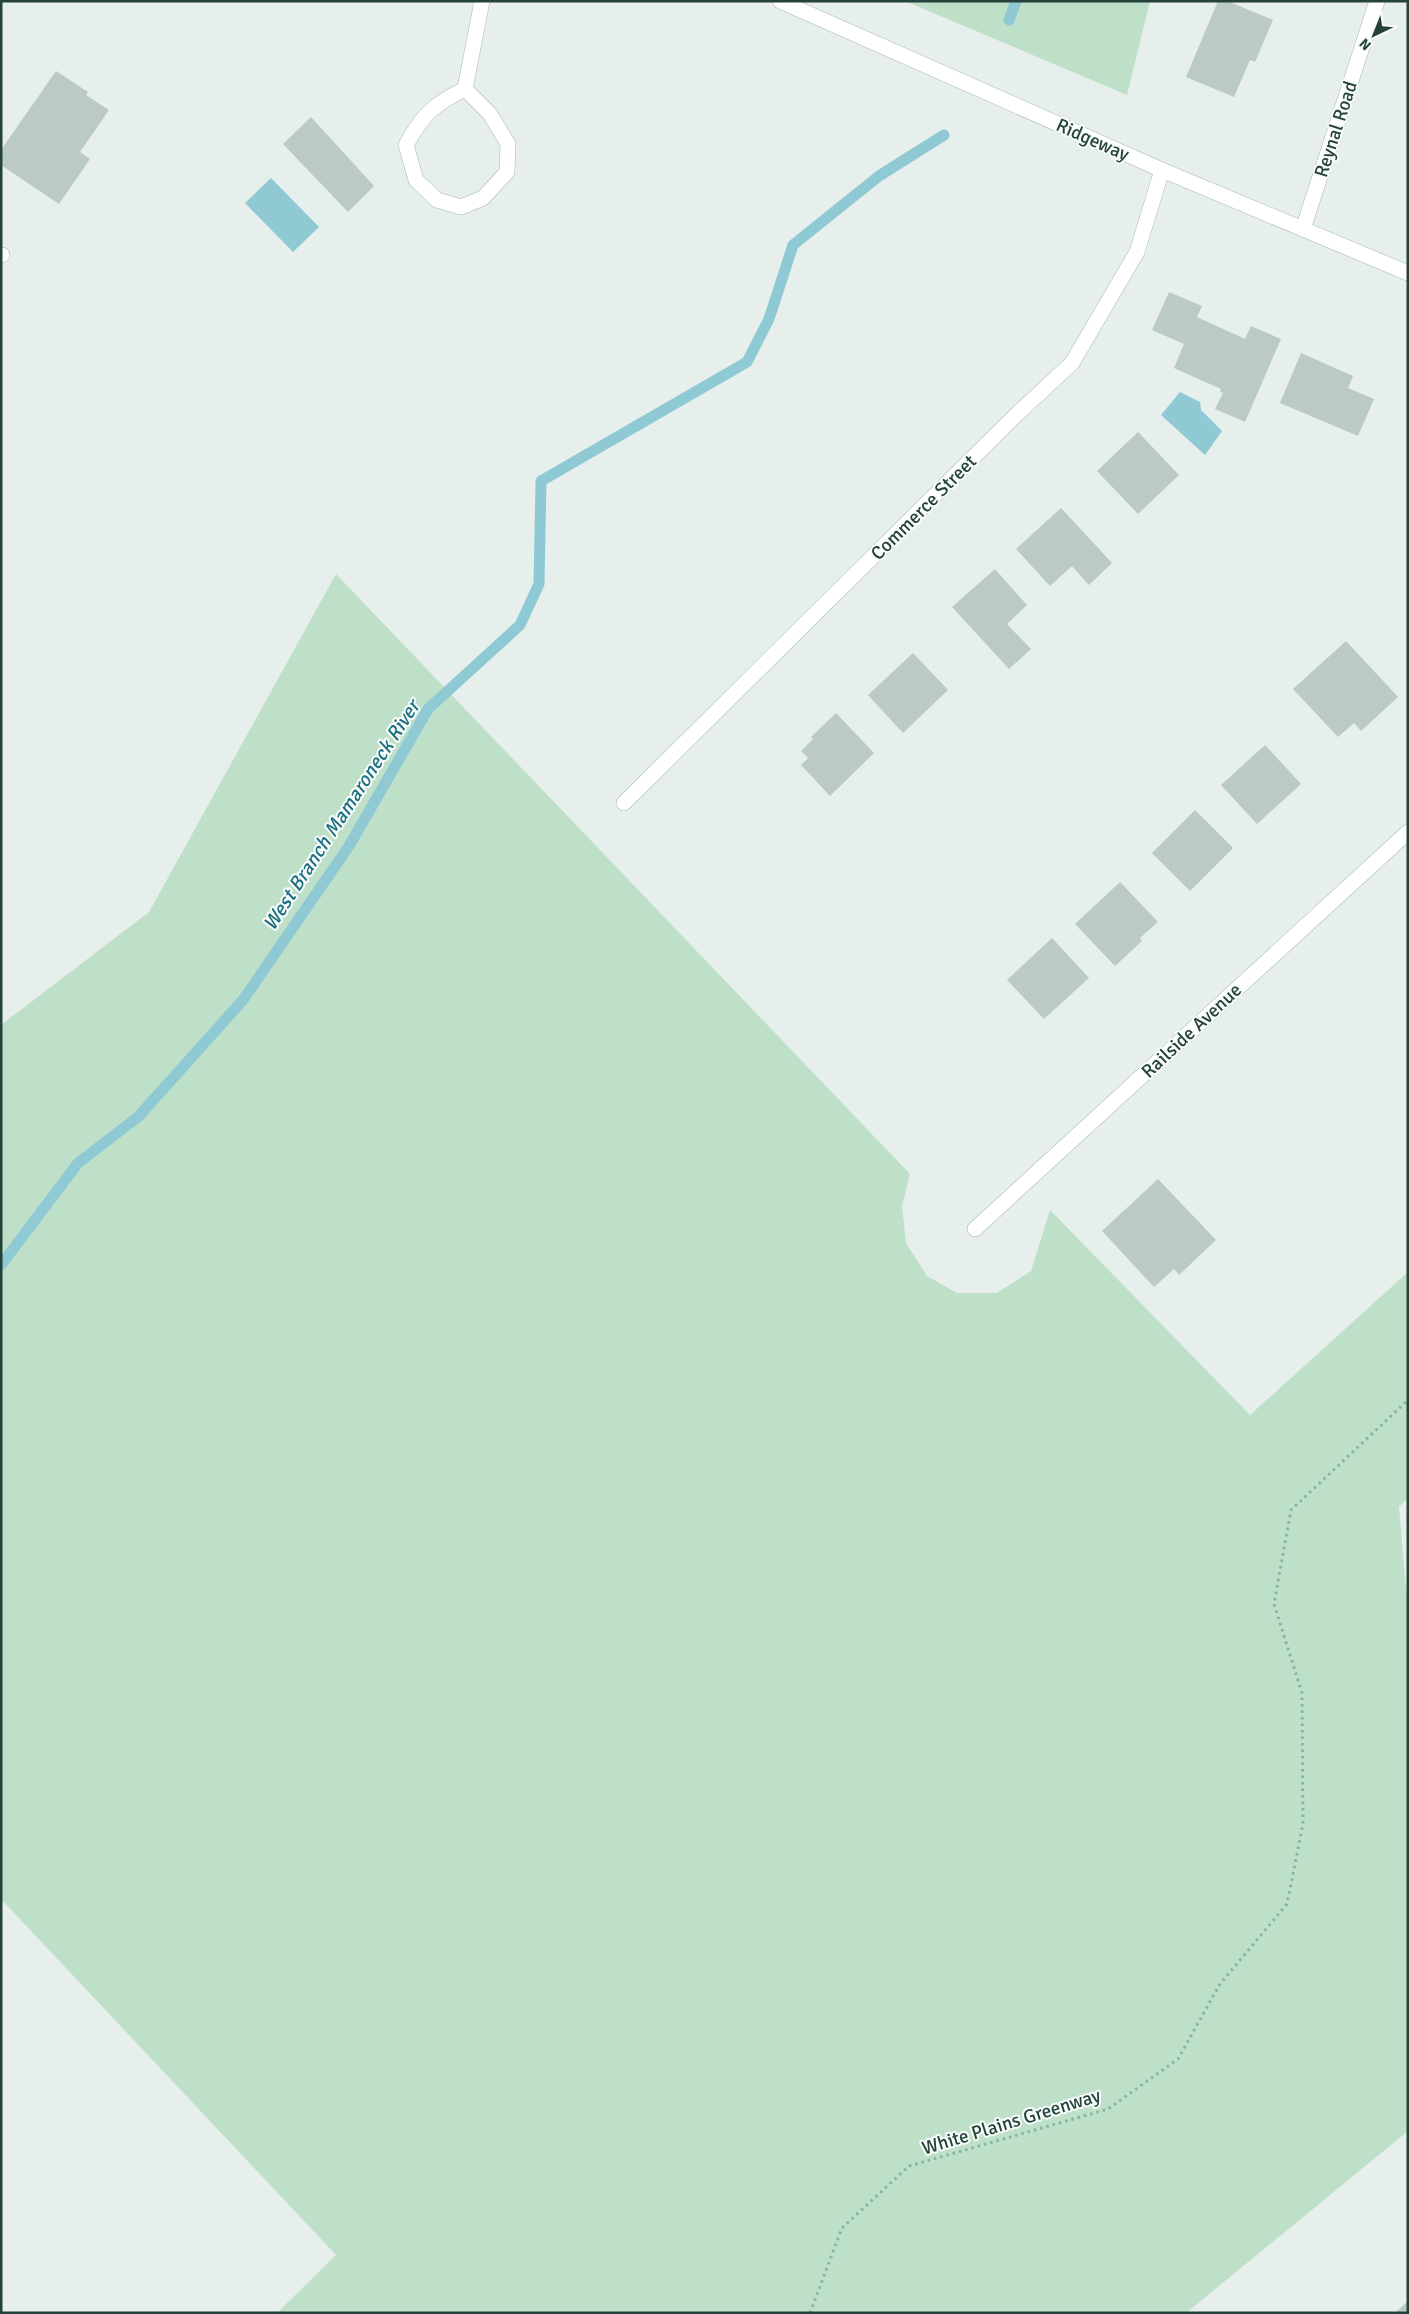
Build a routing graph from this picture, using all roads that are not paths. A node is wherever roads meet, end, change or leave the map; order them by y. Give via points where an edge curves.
1 (482, 1) edge
2 (780, 1) edge
3 (1377, 1) edge
4 (464, 89) junction
5 (1162, 170) junction
6 (1303, 229) junction
7 (1408, 273) edge
8 (624, 803) dead end
9 (1408, 832) edge
10 (975, 1229) dead end

1 - 4 street
2 - 5 street, Ridgeway
3 - 6 street, Reynal Road
4 - 4 street via 490,114 508,144 507,172 483,198 461,207 437,200 416,180 406,144 417,125 438,102
5 - 6 street, Ridgeway
5 - 8 street, Commerce Street via 1137,252 1072,363
6 - 7 street, Ridgeway
9 - 10 street, Railside Avenue

